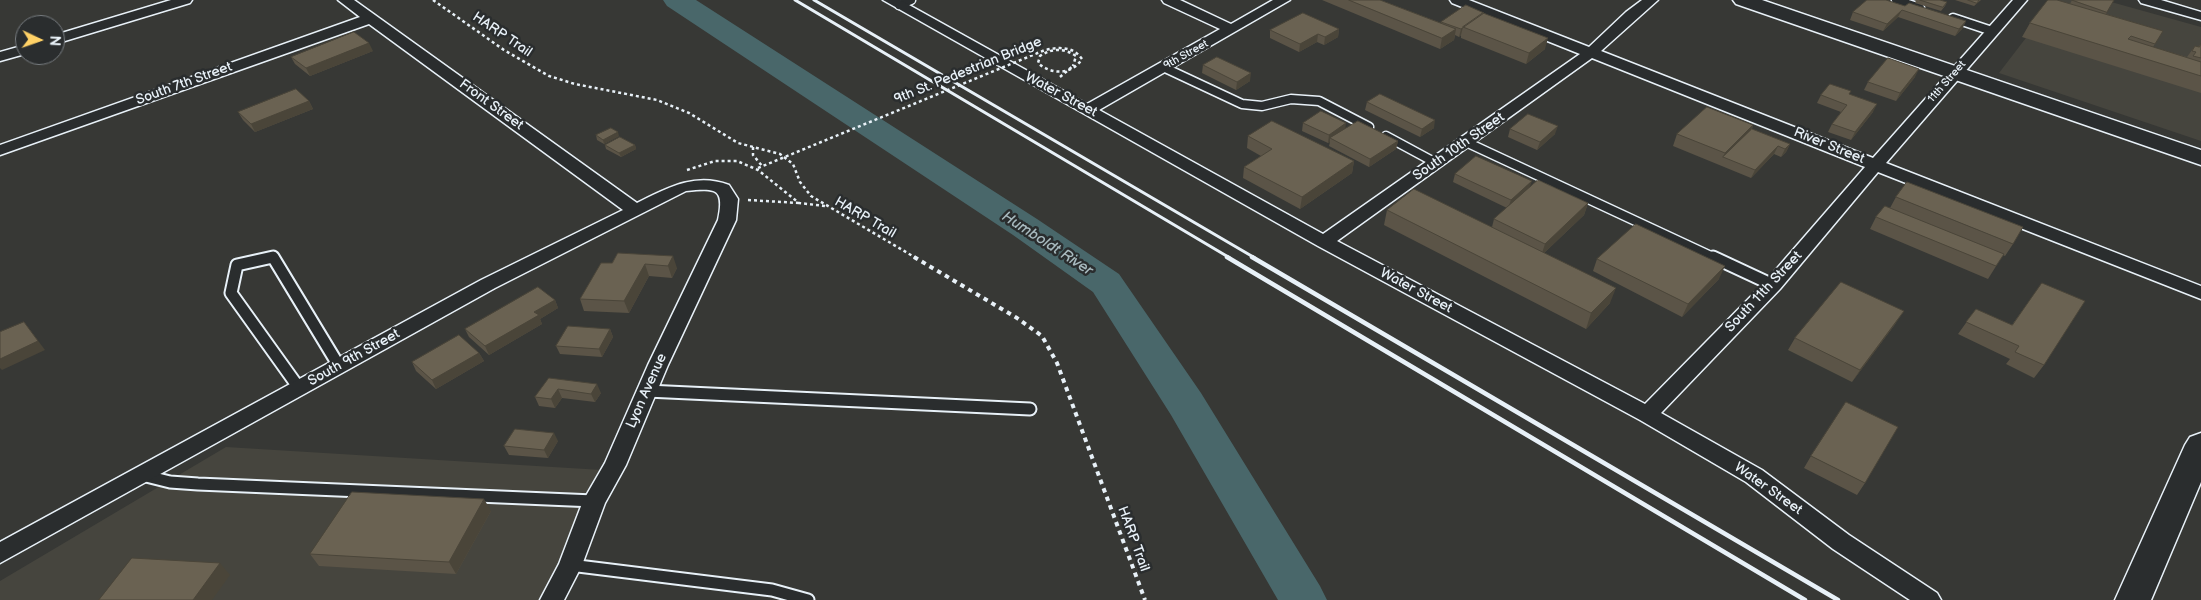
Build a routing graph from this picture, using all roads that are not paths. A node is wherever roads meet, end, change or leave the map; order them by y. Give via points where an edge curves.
1 (185, 0) edge
2 (345, 0) edge
3 (1169, 0) edge
4 (1283, 0) edge
5 (1457, 0) edge
6 (1651, 0) edge
7 (1743, 0) edge
8 (1896, 0) edge
9 (2020, 0) edge
10 (2146, 0) edge
11 (900, 2) edge
12 (1931, 11) edge
13 (2201, 16) edge
14 (1949, 17) edge
15 (369, 18) junction
16 (1231, 29) junction
17 (1992, 31) junction
18 (65, 37) edge
19 (1592, 52) junction
20 (15, 53) edge
21 (0, 57) edge
22 (1163, 67) junction
23 (1954, 73) junction
24 (1088, 110) junction
25 (1466, 142) junction
26 (0, 150) edge
27 (2201, 158) edge
28 (1436, 163) junction
29 (1877, 165) junction
30 (723, 192) joint
31 (635, 210) junction
32 (1324, 242) junction
33 (1773, 285) junction
34 (2201, 293) edge
35 (339, 366) junction
36 (299, 388) junction
37 (647, 391) junction
38 (1030, 409) dead end
39 (1647, 415) junction
40 (2201, 445) edge
41 (142, 475) junction
42 (594, 501) junction
43 (0, 553) edge
44 (570, 565) junction
45 (552, 600) edge
46 (808, 600) edge
47 (1929, 600) edge
48 (2133, 600) edge

1 - 18 street
2 - 15 street, Front Street
3 - 16 street
4 - 16 street, 9th Street
5 - 19 street, River Street
6 - 19 street, South 10th Street
7 - 23 street
8 - 12 lane
9 - 17 street, 11th Street
10 - 13 street
11 - 24 street, Water Street
14 - 17 lane
15 - 26 street, South 7th Street
15 - 31 street, Front Street
16 - 22 street, 9th Street
17 - 23 street, 11th Street
19 - 25 street, South 10th Street
19 - 29 street, River Street
20 - 21 street
22 - 24 street, 9th Street
22 - 28 lane via 1242,104 1262,106 1291,99 1319,101
23 - 27 street
23 - 29 street, 11th Street
24 - 32 street, Water Street
25 - 28 street, South 10th Street
25 - 33 lane
28 - 32 street, South 10th Street
29 - 33 street, South 11th Street
29 - 34 street, River Street
30 - 31 street, South 9th Street via 704,184 682,187
30 - 37 street, Lyon Avenue via 727,220
31 - 35 street, South 9th Street via 488,284
32 - 39 street, Water Street
33 - 39 street, South 11th Street
35 - 36 street, South 9th Street
35 - 36 lane via 273,257 237,265 231,293
36 - 41 street, South 9th Street
37 - 38 lane
37 - 42 street, Lyon Avenue via 615,465
39 - 47 street, Water Street via 1754,476 1841,542
40 - 48 street
41 - 42 lane via 198,484
41 - 43 street, South 9th Street
42 - 44 street, Lyon Avenue
44 - 45 street, Lyon Avenue
44 - 46 lane via 772,590

